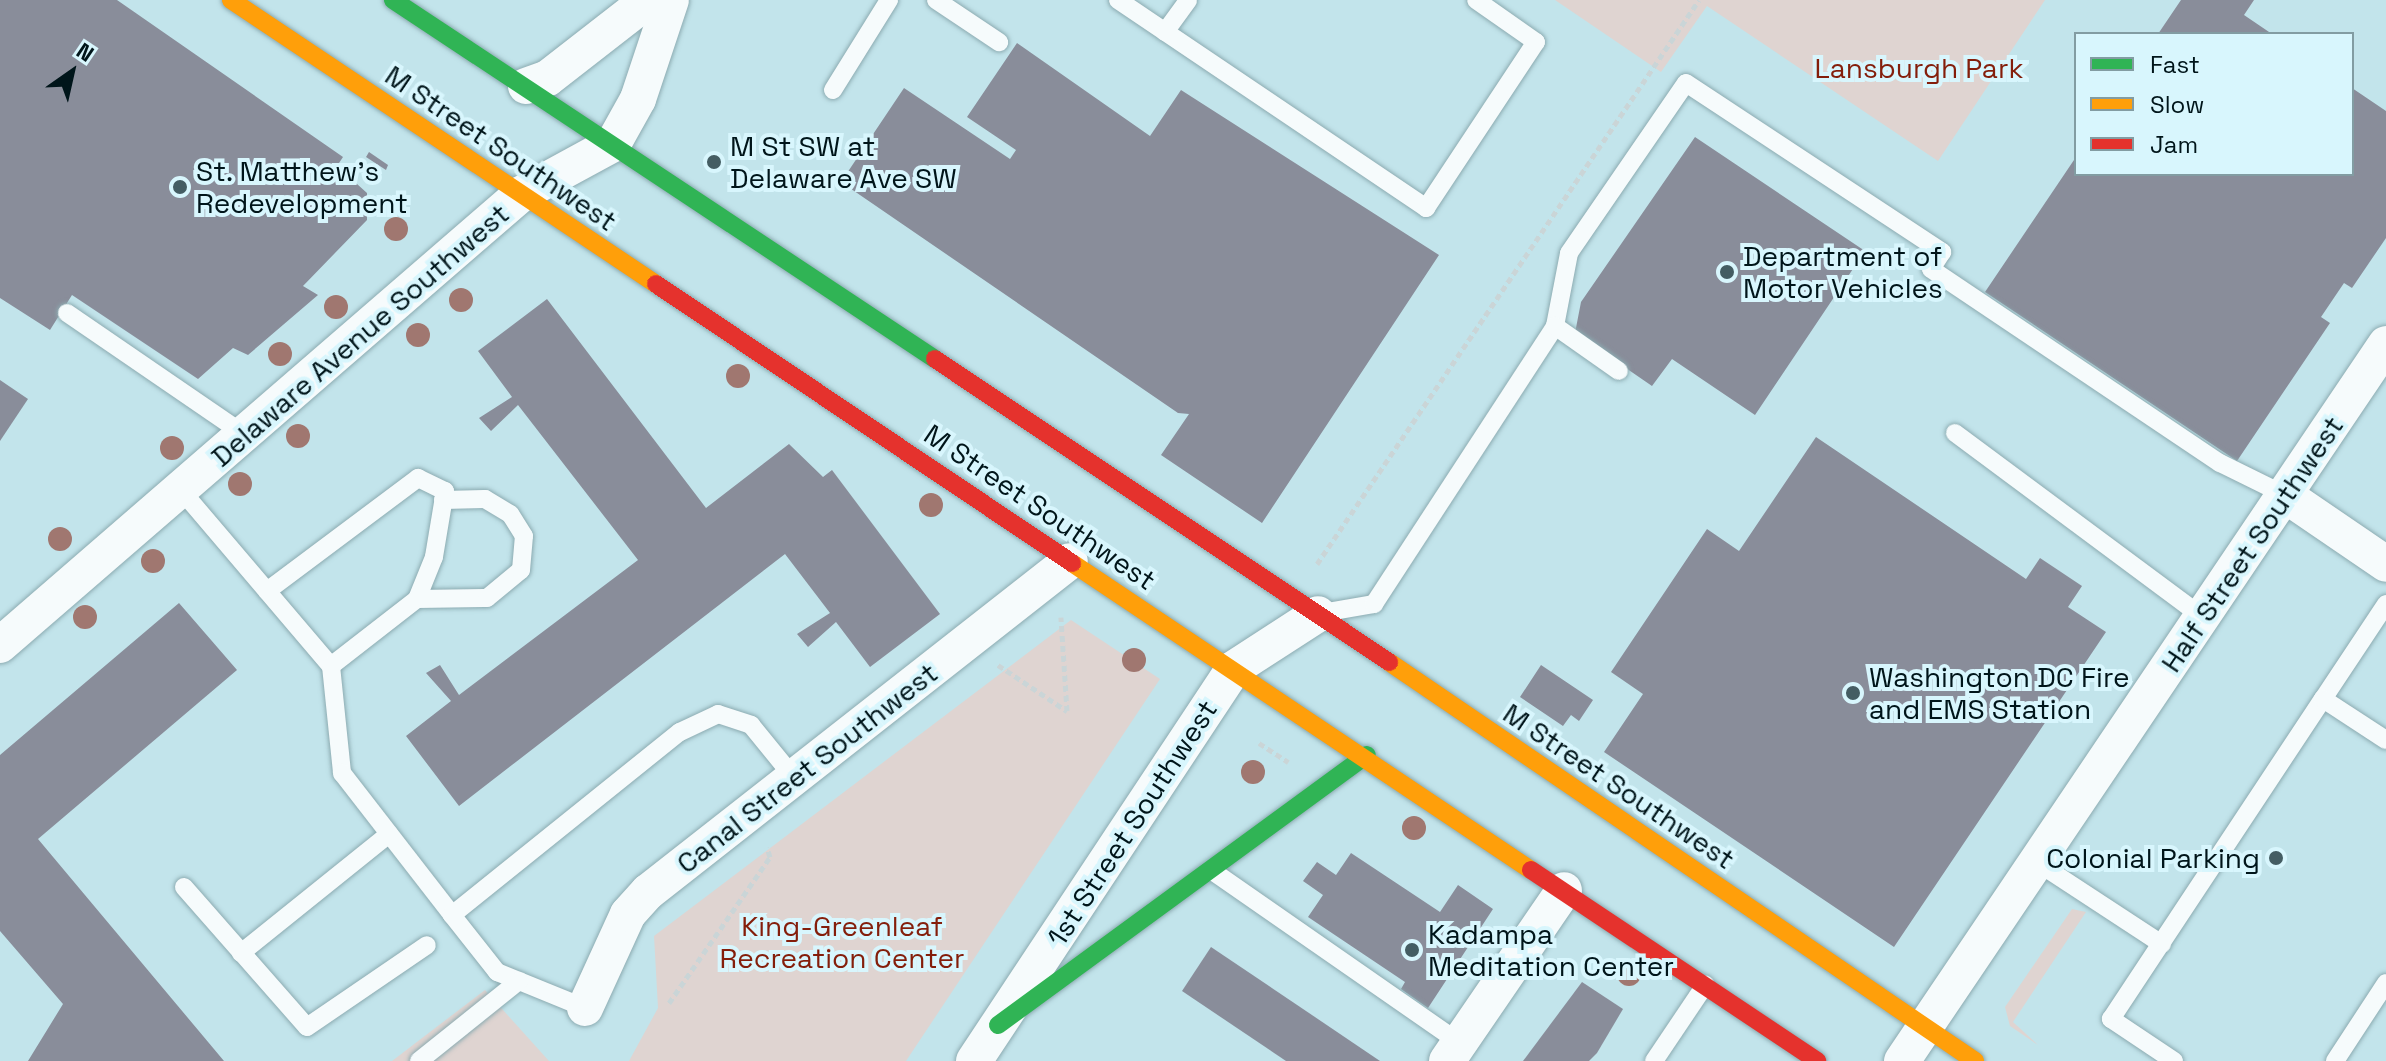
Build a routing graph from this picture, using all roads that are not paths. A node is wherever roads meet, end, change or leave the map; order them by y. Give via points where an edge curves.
1 (231, 0) edge
2 (393, 0) edge
3 (662, 0) edge
4 (671, 0) edge
5 (889, 0) edge
6 (936, 0) edge
7 (1118, 0) edge
8 (1188, 0) edge
9 (1476, 0) edge
10 (1165, 32) junction
11 (999, 42) dead end
12 (526, 86) junction
13 (833, 90) dead end
14 (613, 144) junction
15 (521, 194) junction
16 (67, 313) dead end
17 (1555, 326) junction
18 (2386, 344) edge
19 (1619, 371) dead end
20 (1955, 433) dead end
21 (245, 435) junction
22 (181, 490) junction
23 (2285, 495) junction
24 (443, 500) junction
25 (1070, 561) junction
26 (2386, 564) edge
27 (267, 591) junction
28 (417, 599) junction
29 (2386, 604) edge
30 (1318, 614) junction
31 (2204, 618) junction
32 (0, 645) edge
33 (331, 666) junction
34 (1233, 669) junction
35 (2323, 699) junction
36 (2386, 740) edge
37 (1367, 755) junction
38 (795, 779) junction
39 (389, 834) junction
40 (2038, 863) junction
41 (1211, 870) junction
42 (184, 887) dead end
43 (1564, 890) junction
44 (452, 915) junction
45 (2162, 944) junction
46 (427, 945) dead end
47 (241, 953) junction
48 (519, 981) junction
49 (2386, 983) edge
50 (1705, 985) junction
51 (585, 1008) joint
52 (998, 1025) junction
53 (1926, 1028) junction
54 (1454, 1052) edge
55 (419, 1061) edge
56 (974, 1061) edge
57 (1654, 1061) edge
58 (1817, 1061) edge
59 (1902, 1061) edge
60 (1975, 1061) edge
61 (2174, 1061) edge
62 (2335, 1061) edge

1 - 15 main road, M Street Southwest
2 - 12 main road, M Street Southwest
3 - 12 street via 638,8 548,78
4 - 14 street via 638,99
5 - 13 lane
6 - 11 lane
7 - 10 lane
8 - 10 lane
9 - 10 lane via 1536,42 1426,208
12 - 14 main road, M Street Southwest
14 - 15 street, Delaware Avenue Southwest
14 - 30 main road, M Street Southwest
15 - 21 street, Delaware Avenue Southwest
15 - 25 main road, M Street Southwest
16 - 21 lane
17 - 19 lane
17 - 23 lane via 1569,253 1686,83 1942,252 1931,269 2220,463
17 - 30 lane via 1374,604
18 - 23 street, Half Street Southwest
20 - 31 lane
21 - 22 street, Delaware Avenue Southwest
22 - 27 lane
22 - 32 street, Delaware Avenue Southwest
23 - 26 street
23 - 31 street, Half Street Southwest
24 - 27 lane via 438,483 418,478
24 - 28 lane via 434,557
24 - 28 lane via 485,499 510,514 524,536 521,570 487,598
25 - 34 main road, M Street Southwest
25 - 38 street, Canal Street Southwest
27 - 33 lane
28 - 33 lane
29 - 35 lane
30 - 34 street, 1st Street Southwest
30 - 53 main road, M Street Southwest
31 - 40 street, Half Street Southwest
33 - 39 lane via 342,773
34 - 37 main road, M Street Southwest
34 - 52 street, 1st Street Southwest
35 - 36 lane
35 - 45 lane
37 - 41 main road
37 - 43 main road, M Street Southwest
38 - 44 lane via 751,725 718,714 680,732
38 - 51 street, Canal Street Southwest via 628,914
39 - 44 lane
39 - 47 lane
40 - 45 lane
40 - 53 street, Half Street Southwest
41 - 52 main road
41 - 54 lane
42 - 47 lane
43 - 50 main road, M Street Southwest
43 - 54 street
44 - 48 lane via 497,972
45 - 61 lane via 2111,1019
46 - 47 lane via 307,1027
48 - 51 lane
48 - 55 lane
49 - 62 lane
50 - 57 lane
50 - 58 main road, M Street Southwest
52 - 56 street, 1st Street Southwest
53 - 59 street, Half Street Southwest
53 - 60 main road, M Street Southwest

